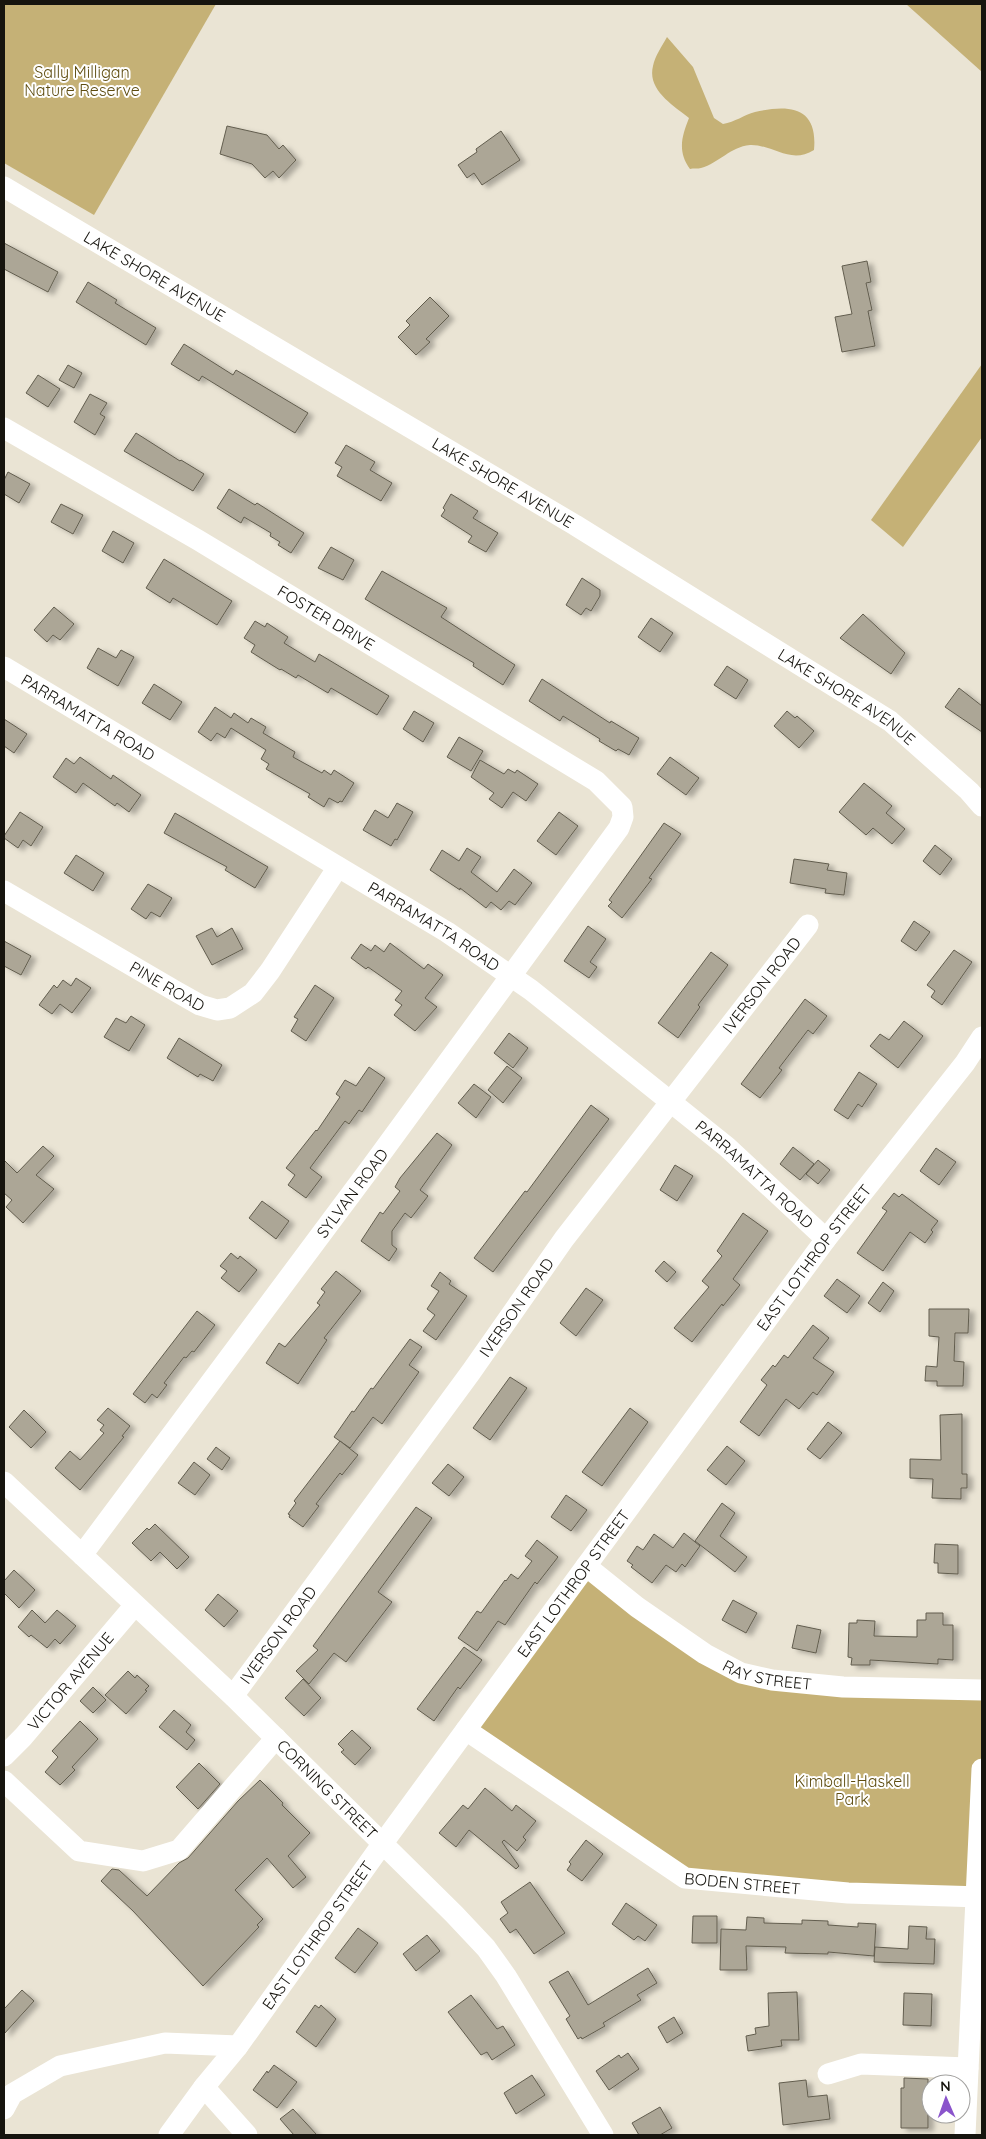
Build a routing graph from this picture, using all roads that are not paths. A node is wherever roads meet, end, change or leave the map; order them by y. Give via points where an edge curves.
1 (4, 187) edge
2 (4, 428) edge
3 (4, 667) edge
4 (982, 806) edge
5 (619, 828) joint
6 (338, 867) junction
7 (4, 891) edge
8 (808, 925) dead end
9 (510, 976) junction
10 (982, 1037) edge
11 (974, 1066) edge
12 (671, 1102) junction
13 (826, 1239) junction
14 (4, 1482) edge
15 (82, 1555) junction
16 (586, 1566) junction
17 (135, 1605) junction
18 (982, 1690) edge
19 (233, 1696) junction
20 (466, 1730) junction
21 (276, 1738) junction
22 (4, 1756) edge
23 (982, 1769) edge
24 (4, 1780) edge
25 (383, 1843) junction
26 (979, 1897) edge
27 (238, 2046) junction
28 (968, 2068) junction
29 (828, 2074) dead end
30 (204, 2087) junction
31 (4, 2109) edge
32 (169, 2135) edge
33 (247, 2135) edge
34 (603, 2135) edge
35 (965, 2135) edge

1 - 4 street, LAKE SHORE AVENUE via 576,525 890,721 969,790
2 - 5 street, FOSTER DRIVE via 198,540 596,781 622,807
3 - 6 street, PARRAMATTA ROAD
5 - 9 street, SYLVAN ROAD
6 - 7 street, PINE ROAD via 253,993 230,1008 217,1010 200,1005
6 - 9 street, PARRAMATTA ROAD via 446,932
8 - 12 street, IVERSON ROAD
9 - 12 street, PARRAMATTA ROAD
9 - 15 street, SYLVAN ROAD
10 - 11 street, EAST LOTHROP STREET
11 - 13 street, EAST LOTHROP STREET
12 - 13 street, PARRAMATTA ROAD via 727,1147
12 - 19 street, IVERSON ROAD via 564,1239 471,1372
13 - 16 street, EAST LOTHROP STREET
14 - 15 street, CORNING STREET
15 - 17 street, CORNING STREET
16 - 18 street, RAY STREET via 705,1654 741,1673 843,1687
16 - 20 street, EAST LOTHROP STREET
17 - 19 street, CORNING STREET
17 - 22 street, VICTOR AVENUE
19 - 21 street, CORNING STREET
20 - 25 street, EAST LOTHROP STREET
20 - 26 street, BODEN STREET via 685,1878 848,1893
21 - 24 street via 179,1850 143,1861 79,1851
21 - 25 street, CORNING STREET
23 - 26 street
25 - 27 street, EAST LOTHROP STREET
25 - 34 street, CORNING STREET via 486,1948
26 - 28 street
27 - 30 street, EAST LOTHROP STREET
27 - 31 street via 165,2042 60,2066 12,2094
28 - 29 street via 862,2064
28 - 35 street
30 - 32 street, EAST LOTHROP STREET
30 - 33 street

